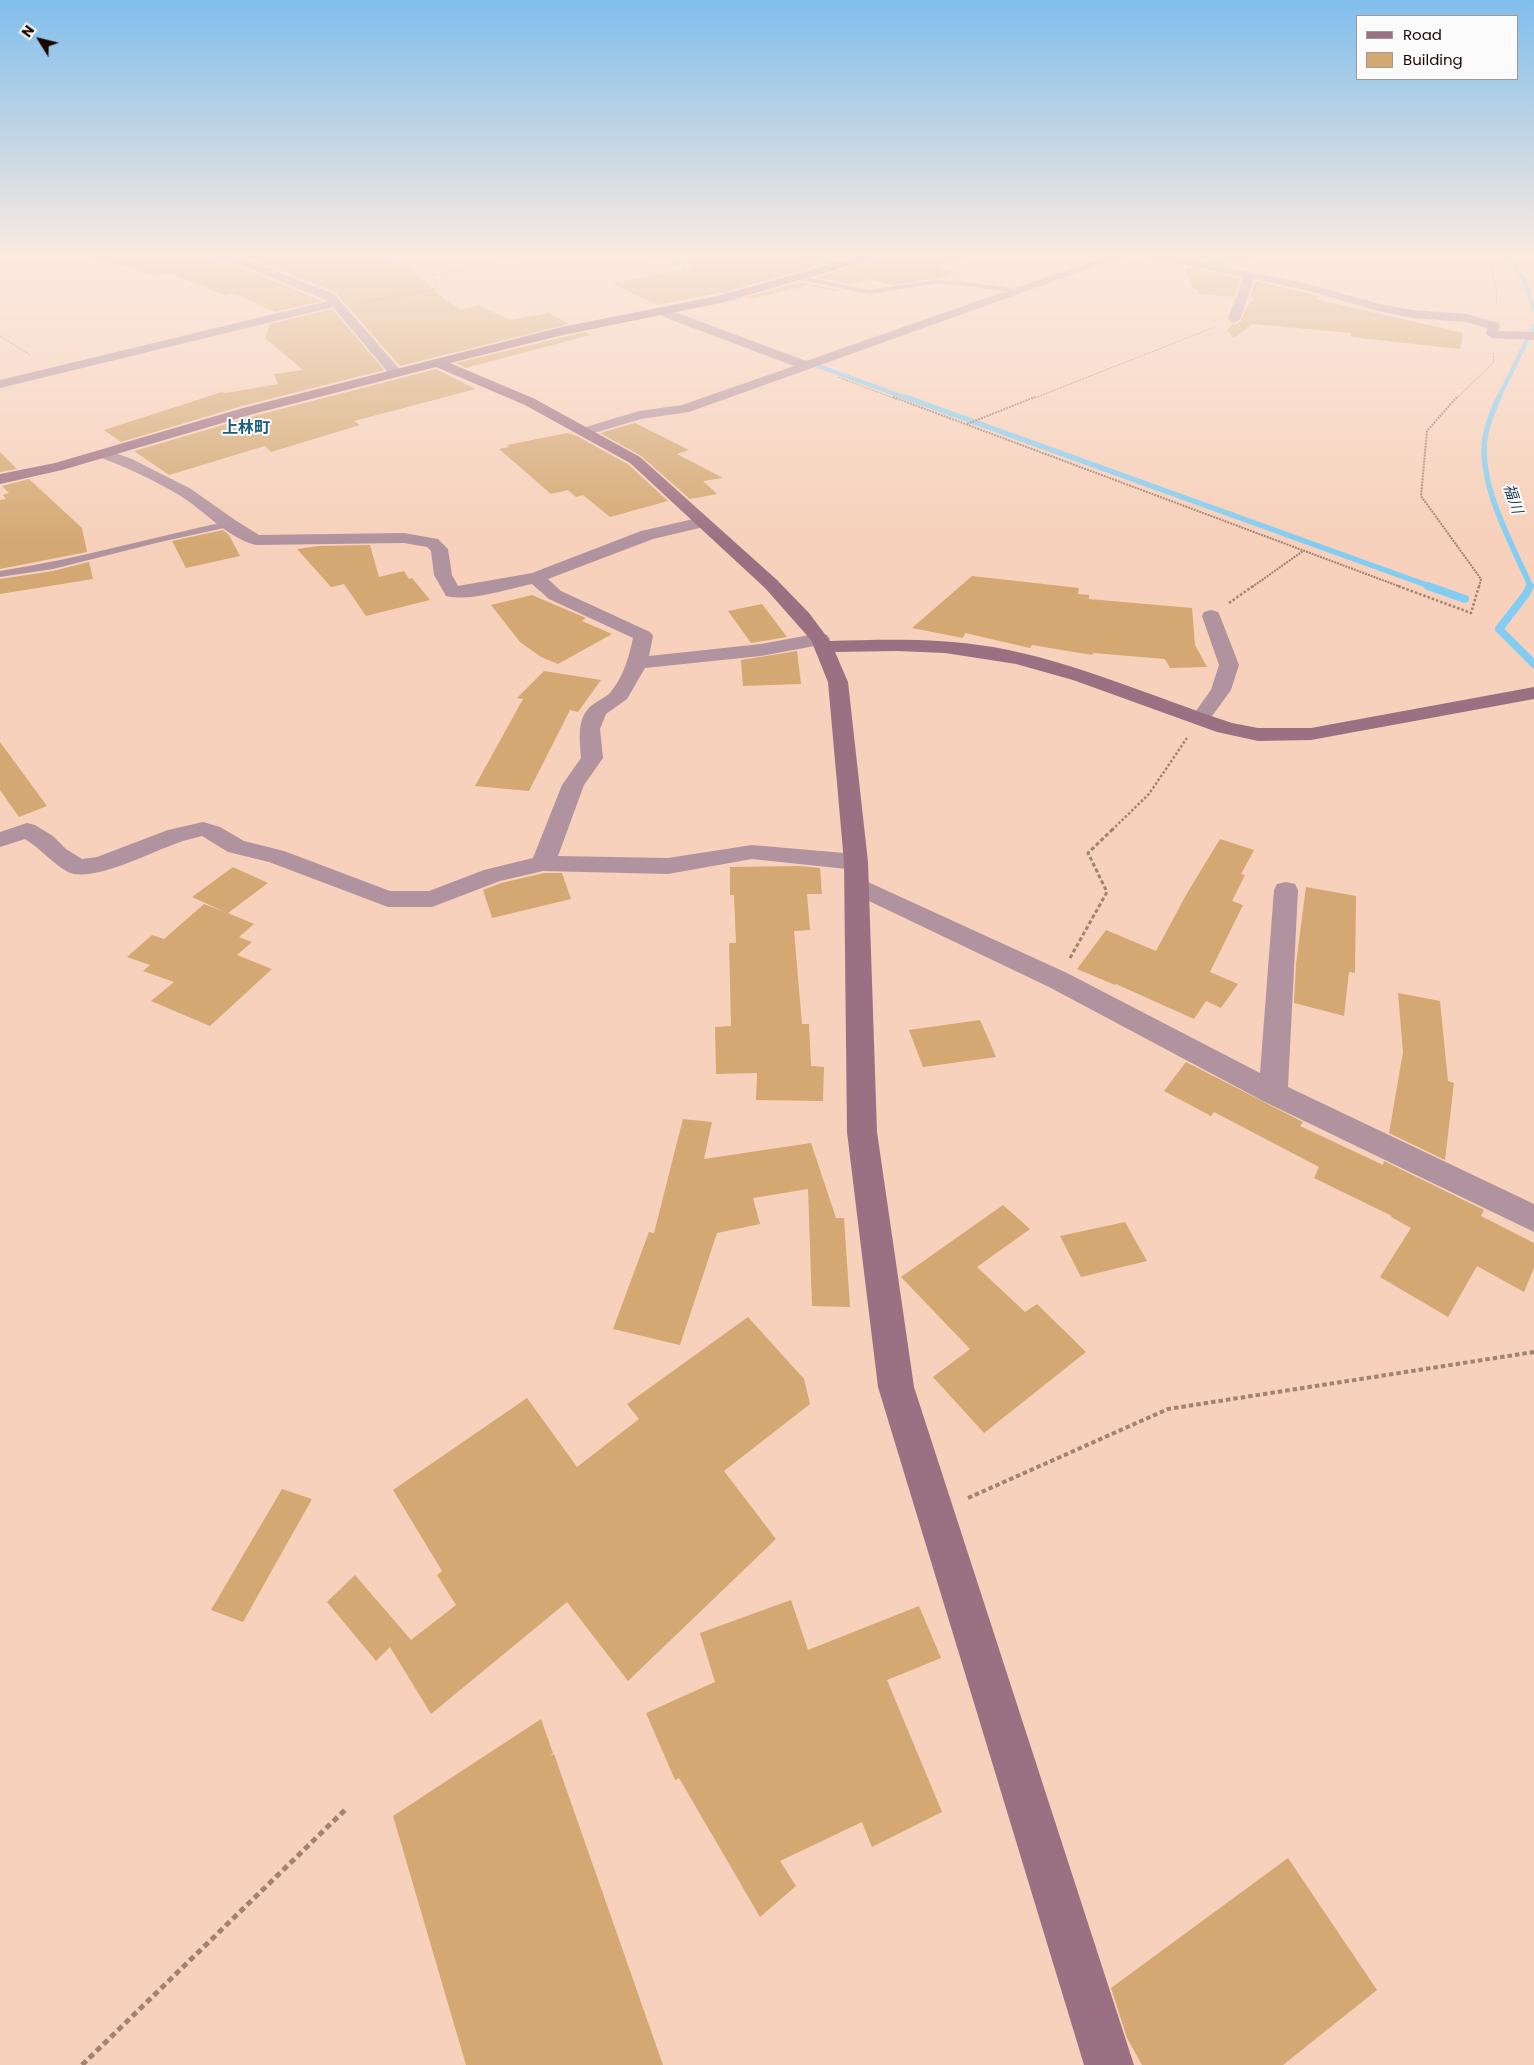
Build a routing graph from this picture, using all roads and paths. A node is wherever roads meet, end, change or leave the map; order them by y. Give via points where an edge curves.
1 (20, 348) edge
2 (147, 348) edge
3 (376, 348) edge
4 (494, 348) edge
5 (760, 348) edge
6 (856, 348) edge
7 (1159, 348) edge
8 (1494, 348) edge
9 (438, 362) junction
10 (807, 366) junction
11 (54, 370) junction
12 (396, 373) junction
13 (0, 384) edge
14 (967, 424) junction
15 (584, 432) junction
16 (104, 454) junction
17 (0, 479) edge
18 (702, 522) junction
19 (229, 524) junction
20 (1303, 551) junction
21 (0, 574) edge
22 (536, 578) junction
23 (1211, 616) joint
24 (822, 643) junction
25 (638, 663) junction
26 (1534, 693) edge
27 (1200, 719) junction
28 (0, 840) edge
29 (543, 863) junction
30 (856, 874) junction
31 (1286, 890) dead end
32 (1058, 980) junction
33 (1273, 1093) junction
34 (1534, 1219) edge
35 (1534, 1352) edge
36 (935, 1512) junction
37 (347, 1808) dead end
38 (82, 2065) edge
39 (1109, 2065) edge

1 - 11 path
2 - 11 street
3 - 12 street
4 - 9 street
5 - 10 street
6 - 10 street
7 - 14 path
8 - 20 path via 1494,362 1427,431 1421,496 1481,579 1471,613
9 - 12 street
9 - 15 street via 530,402
10 - 14 path
10 - 15 street via 684,409 640,415
11 - 13 street
12 - 16 street via 248,411
14 - 20 path
15 - 18 street via 635,460
16 - 17 street via 57,468
16 - 19 street via 127,462 185,492
18 - 22 street via 647,535
18 - 24 street via 772,584
19 - 21 lane via 53,566
19 - 22 street via 256,540 404,538 432,543 439,549 443,575 452,592
20 - 23 path
22 - 25 street via 555,595 643,636
23 - 27 street via 1229,665 1221,690
24 - 25 street
24 - 27 street via 905,644 993,653 1051,668
24 - 30 street via 838,682
25 - 29 street via 620,695 598,711 593,720 589,729 592,758 572,785
26 - 27 street via 1286,736 1248,734
27 - 32 path via 1149,794 1088,853 1107,892
28 - 29 street via 27,830 78,867 101,864 176,835 203,829 236,847 276,856 388,899 432,899 493,875
29 - 30 street via 668,866 752,852 819,857
30 - 32 street
30 - 36 street via 862,1132 896,1387
31 - 33 street
32 - 33 street
33 - 34 street
35 - 36 path via 1168,1409
36 - 39 street
37 - 38 path

